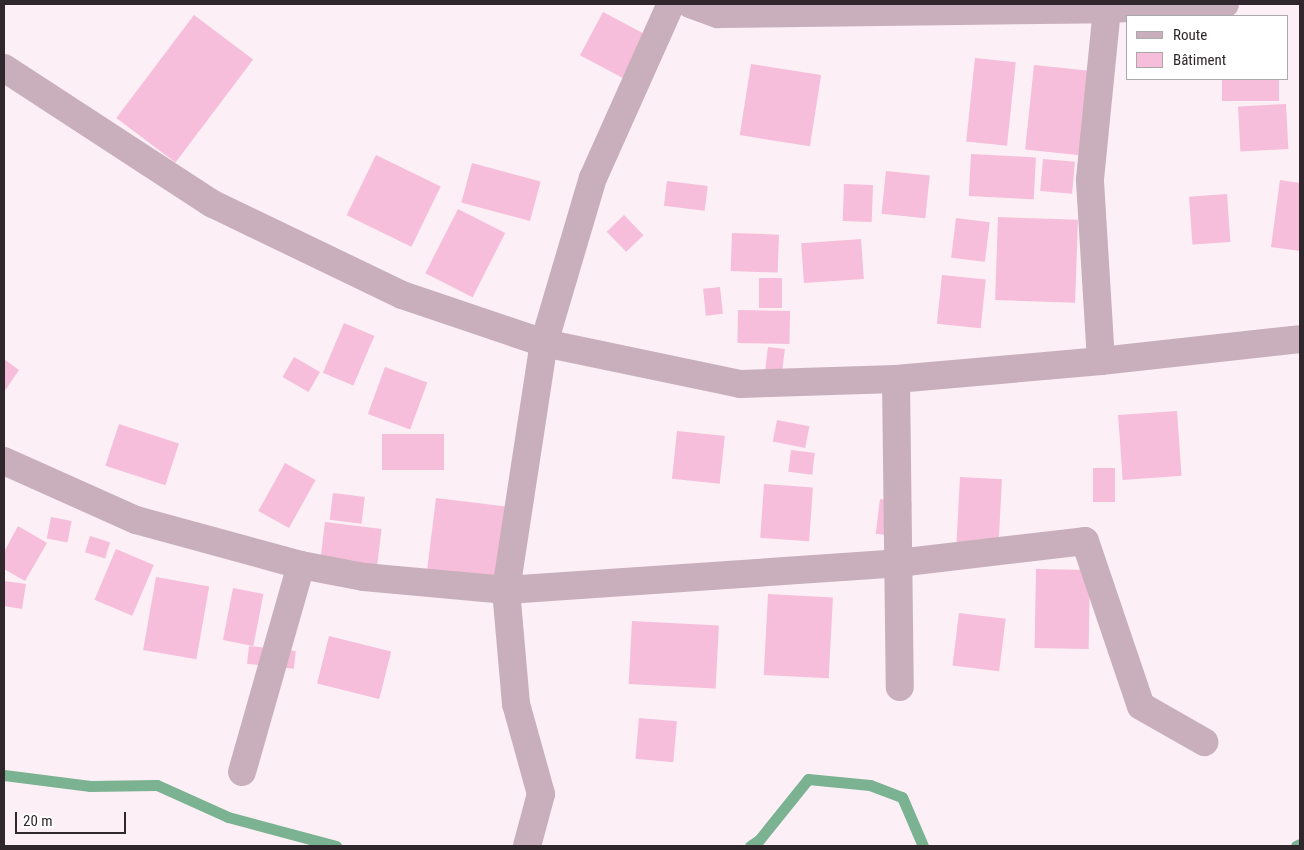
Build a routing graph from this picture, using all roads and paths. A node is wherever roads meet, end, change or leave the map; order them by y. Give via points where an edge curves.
1 (671, 4) edge
2 (690, 4) edge
3 (1225, 4) edge
4 (1108, 9) junction
5 (4, 68) edge
6 (1300, 339) edge
7 (544, 342) junction
8 (1101, 361) junction
9 (896, 379) junction
10 (4, 461) edge
11 (898, 563) junction
12 (301, 565) junction
13 (506, 590) junction
14 (900, 687) dead end
15 (1204, 742) dead end
16 (242, 772) dead end
17 (527, 846) edge

1 - 7 street via 593,178
2 - 4 street via 718,14
3 - 4 street
4 - 8 street via 1090,179
5 - 7 street via 213,204 402,295
6 - 8 street
7 - 9 street via 740,384
7 - 13 street
8 - 9 street
9 - 11 street
10 - 12 street via 136,520
11 - 13 street
11 - 14 street
11 - 15 street via 1085,541 1142,706
12 - 13 street via 364,577
12 - 16 street
13 - 17 street via 516,704 541,794

